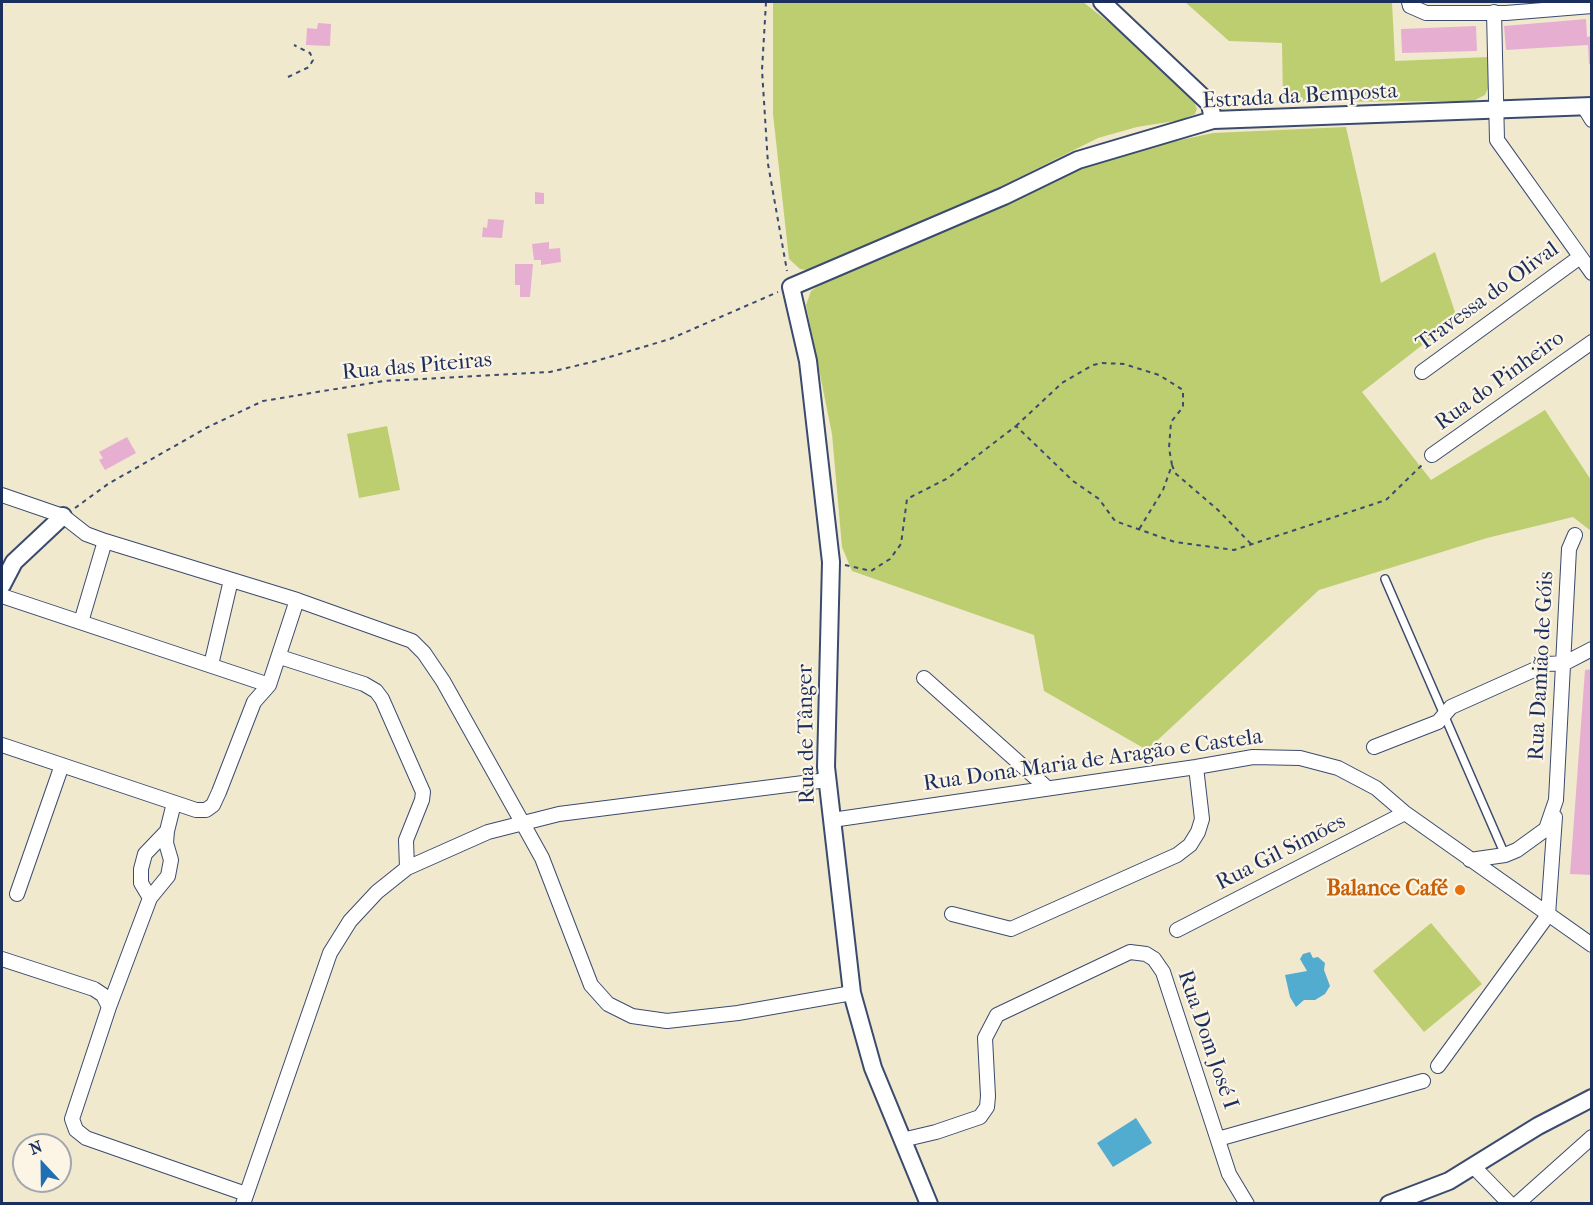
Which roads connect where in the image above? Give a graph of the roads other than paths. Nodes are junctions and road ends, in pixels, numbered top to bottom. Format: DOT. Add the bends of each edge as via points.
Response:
graph roads {
  1 [pos="1102,2"];
  2 [pos="1409,2"];
  3 [pos="1572,5"];
  4 [pos="1592,6"];
  5 [pos="1494,12"];
  6 [pos="1498,109"];
  7 [pos="1589,111"];
  8 [pos="1213,120"];
  9 [pos="1580,257"];
  10 [pos="1592,273"];
  11 [pos="790,287"];
  12 [pos="1592,342"];
  13 [pos="1422,372"];
  14 [pos="1432,455"];
  15 [pos="2,495"];
  16 [pos="63,516"];
  17 [pos="1575,535"];
  18 [pos="105,541"];
  19 [pos="1385,579"];
  20 [pos="231,580"];
  21 [pos="2,585"];
  22 [pos="2,596"];
  23 [pos="297,600"];
  24 [pos="81,622"];
  25 [pos="1592,649"];
  26 [pos="280,657"];
  27 [pos="1565,663"];
  28 [pos="211,665"];
  29 [pos="924,678"];
  30 [pos="269,685"];
  31 [pos="1445,716"];
  32 [pos="2,745"];
  33 [pos="1374,747"];
  34 [pos="62,765"];
  35 [pos="1196,767"];
  36 [pos="827,780"];
  37 [pos="1046,787"];
  38 [pos="1556,800"];
  39 [pos="174,803"];
  40 [pos="1405,813"];
  41 [pos="832,820"];
  42 [pos="522,822"];
  43 [pos="166,831"];
  44 [pos="1505,855"];
  45 [pos="1470,860"];
  46 [pos="407,868"];
  47 [pos="17,894"];
  48 [pos="150,898"];
  49 [pos="952,914"];
  50 [pos="1548,915"];
  51 [pos="1177,930"];
  52 [pos="1592,945"];
  53 [pos="2,959"];
  54 [pos="852,993"];
  55 [pos="109,1006"];
  56 [pos="1438,1066"];
  57 [pos="1423,1081"];
  58 [pos="1592,1098"];
  59 [pos="1592,1137"];
  60 [pos="1218,1139"];
  61 [pos="902,1140"];
  62 [pos="1473,1166"];
  63 [pos="244,1199"];
  64 [pos="929,1203"];
  65 [pos="1247,1203"];
  66 [pos="1389,1203"];
  67 [pos="1510,1203"];
  68 [pos="1516,1203"];
  1 -- 8 [label="street" via="1210,104"];
  2 -- 5 [label="street" via="1426,13"];
  3 -- 4 [label="street"];
  3 -- 5 [label="street"];
  5 -- 6 [label="street"];
  6 -- 7 [label="street, Estrada da Bemposta"];
  6 -- 8 [label="street, Estrada da Bemposta"];
  6 -- 9 [label="street" via="1497,140"];
  8 -- 11 [label="street, Estrada da Bemposta" via="1078,160 1004,196"];
  9 -- 10 [label="street"];
  9 -- 13 [label="street, Travessa do Olival"];
  11 -- 36 [label="street, Rua de Tânger" via="808,361 831,562"];
  12 -- 14 [label="street, Rua do Pinheiro"];
  15 -- 16 [label="street"];
  16 -- 18 [label="street" via="86,534"];
  16 -- 21 [label="street" via="15,562"];
  17 -- 27 [label="street, Rua Damião de Góis" via="1569,549"];
  18 -- 20 [label="street"];
  18 -- 24 [label="street"];
  19 -- 31 [label="lane"];
  20 -- 23 [label="street"];
  20 -- 28 [label="street"];
  22 -- 24 [label="street"];
  23 -- 26 [label="street"];
  23 -- 42 [label="street" via="393,633 418,647 443,681"];
  24 -- 28 [label="street"];
  25 -- 27 [label="street"];
  26 -- 30 [label="street"];
  26 -- 46 [label="street" via="364,684 382,699 423,792 406,840"];
  27 -- 31 [label="street" via="1547,664 1451,707"];
  27 -- 38 [label="street, Rua Damião de Góis"];
  28 -- 30 [label="street"];
  29 -- 37 [label="street"];
  30 -- 39 [label="street" via="244,722 213,805 196,810"];
  31 -- 33 [label="street"];
  31 -- 44 [label="lane"];
  32 -- 34 [label="street"];
  34 -- 39 [label="street"];
  34 -- 47 [label="street"];
  35 -- 37 [label="street, Rua Dona Maria de Aragão e Castela"];
  35 -- 40 [label="street, Rua Dona Maria de Aragão e Castela" via="1253,757 1300,758 1338,768 1376,788"];
  35 -- 49 [label="street" via="1202,819 1190,845 1177,855 1011,929"];
  36 -- 41 [label="street, Rua de Tânger"];
  36 -- 42 [label="street"];
  37 -- 41 [label="street, Rua Dona Maria de Aragão e Castela"];
  38 -- 44 [label="street, Rua Damião de Góis" via="1546,829"];
  38 -- 50 [label="street, Rua Damião de Góis"];
  39 -- 43 [label="street"];
  40 -- 45 [label="street, Rua Dona Maria de Aragão e Castela"];
  40 -- 51 [label="street, Rua Gil Simões"];
  41 -- 54 [label="street, Rua de Tânger"];
  42 -- 46 [label="street" via="488,832"];
  42 -- 54 [label="street" via="542,858 591,985 608,1004 632,1016 667,1021"];
  43 -- 48 [label="street" via="171,860 168,876"];
  43 -- 48 [label="street" via="145,855 141,869 141,884"];
  44 -- 45 [label="street, Rua Damião de Góis"];
  45 -- 50 [label="street, Rua Dona Maria de Aragão e Castela"];
  46 -- 63 [label="street" via="350,921 330,953"];
  48 -- 55 [label="street"];
  50 -- 52 [label="street, Rua Dona Maria de Aragão e Castela"];
  50 -- 56 [label="street"];
  53 -- 55 [label="street" via="94,989"];
  54 -- 61 [label="street, Rua de Tânger" via="873,1068"];
  55 -- 63 [label="street" via="75,1105 72,1119 76,1130 86,1138"];
  57 -- 60 [label="street"];
  58 -- 62 [label="street"];
  59 -- 68 [label="street"];
  60 -- 61 [label="street, Rua Dom José I" via="1163,972 1154,959 1130,952 997,1015 985,1038 988,1096 980,1117"];
  60 -- 65 [label="street, Rua Dom José I" via="1229,1174"];
  61 -- 64 [label="street, Rua de Tânger"];
  62 -- 66 [label="street" via="1449,1181"];
  62 -- 67 [label="street"];
}
